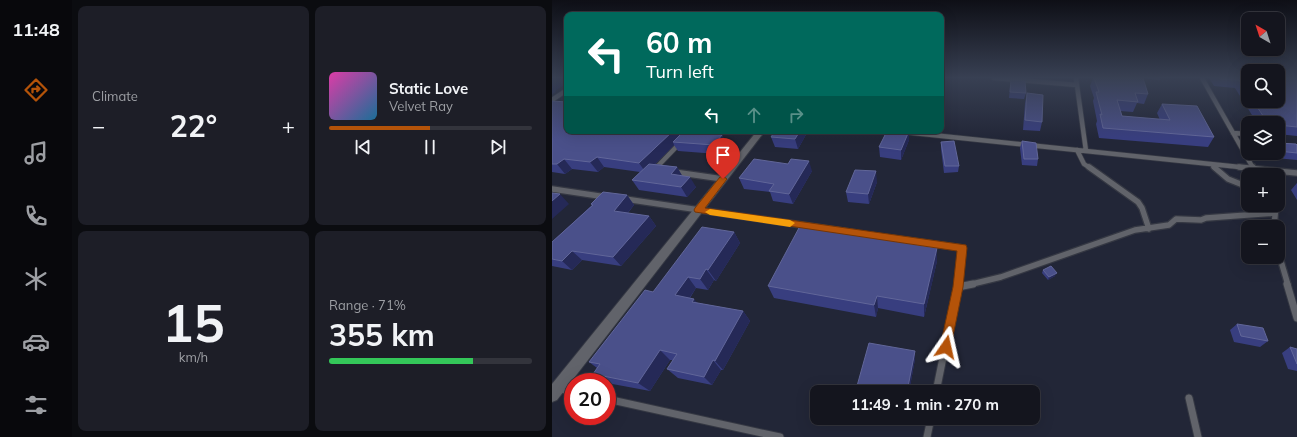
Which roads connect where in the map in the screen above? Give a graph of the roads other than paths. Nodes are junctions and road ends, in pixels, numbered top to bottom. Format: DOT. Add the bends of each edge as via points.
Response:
graph roads {
  1 [pos="1079,98"];
  2 [pos="1214,98"];
  3 [pos="552,101"];
  4 [pos="560,103"];
  5 [pos="1234,133"];
  6 [pos="759,134"];
  7 [pos="923,134"];
  8 [pos="1241,134"];
  9 [pos="687,136"];
  10 [pos="1240,144"];
  11 [pos="1077,150"];
  12 [pos="1086,151"];
  13 [pos="1213,164"];
  14 [pos="1246,168"];
  15 [pos="1253,168"];
  16 [pos="662,170"];
  17 [pos="670,171"];
  18 [pos="1285,173"];
  19 [pos="1297,174"];
  20 [pos="723,179"];
  21 [pos="1241,184"];
  22 [pos="552,189"];
  23 [pos="614,198"];
  24 [pos="621,199"];
  25 [pos="698,210"];
  26 [pos="1275,213"];
  27 [pos="1274,220"];
  28 [pos="1149,229"];
  29 [pos="862,234"];
  30 [pos="885,237"];
  31 [pos="1280,264"];
  32 [pos="958,287"];
  33 [pos="1297,318"];
  34 [pos="937,385"];
  35 [pos="554,391"];
  36 [pos="564,392"];
  37 [pos="1190,398"];
  38 [pos="616,401"];
  39 [pos="930,425"];
  40 [pos="780,437"];
  41 [pos="927,437"];
  42 [pos="1198,437"];
  1 -- 12 [label="lane"];
  2 -- 5 [label="lane"];
  3 -- 4 [label="lane"];
  5 -- 8 [label="lane"];
  5 -- 10 [label="lane"];
  6 -- 20 [label="street"];
  7 -- 11 [label="lane"];
  9 -- 16 [label="lane" via="655,169"];
  10 -- 15 [label="lane"];
  11 -- 12 [label="lane"];
  11 -- 28 [label="lane" via="1084,164 1138,202"];
  12 -- 13 [label="lane"];
  13 -- 14 [label="lane"];
  13 -- 21 [label="lane" via="1220,174"];
  17 -- 20 [label="lane"];
  18 -- 19 [label="lane"];
  20 -- 25 [label="street"];
  22 -- 23 [label="lane"];
  24 -- 25 [label="lane"];
  25 -- 29 [label="lane"];
  25 -- 35 [label="street"];
  26 -- 27 [label="lane"];
  26 -- 28 [label="lane" via="1201,220 1180,218 1169,225"];
  28 -- 32 [label="lane" via="1135,230 983,282"];
  30 -- 32 [label="lane" via="962,248"];
  31 -- 33 [label="lane"];
  32 -- 34 [label="lane"];
  35 -- 36 [label="lane"];
  37 -- 42 [label="lane"];
  38 -- 40 [label="lane"];
  39 -- 41 [label="lane"];
}
